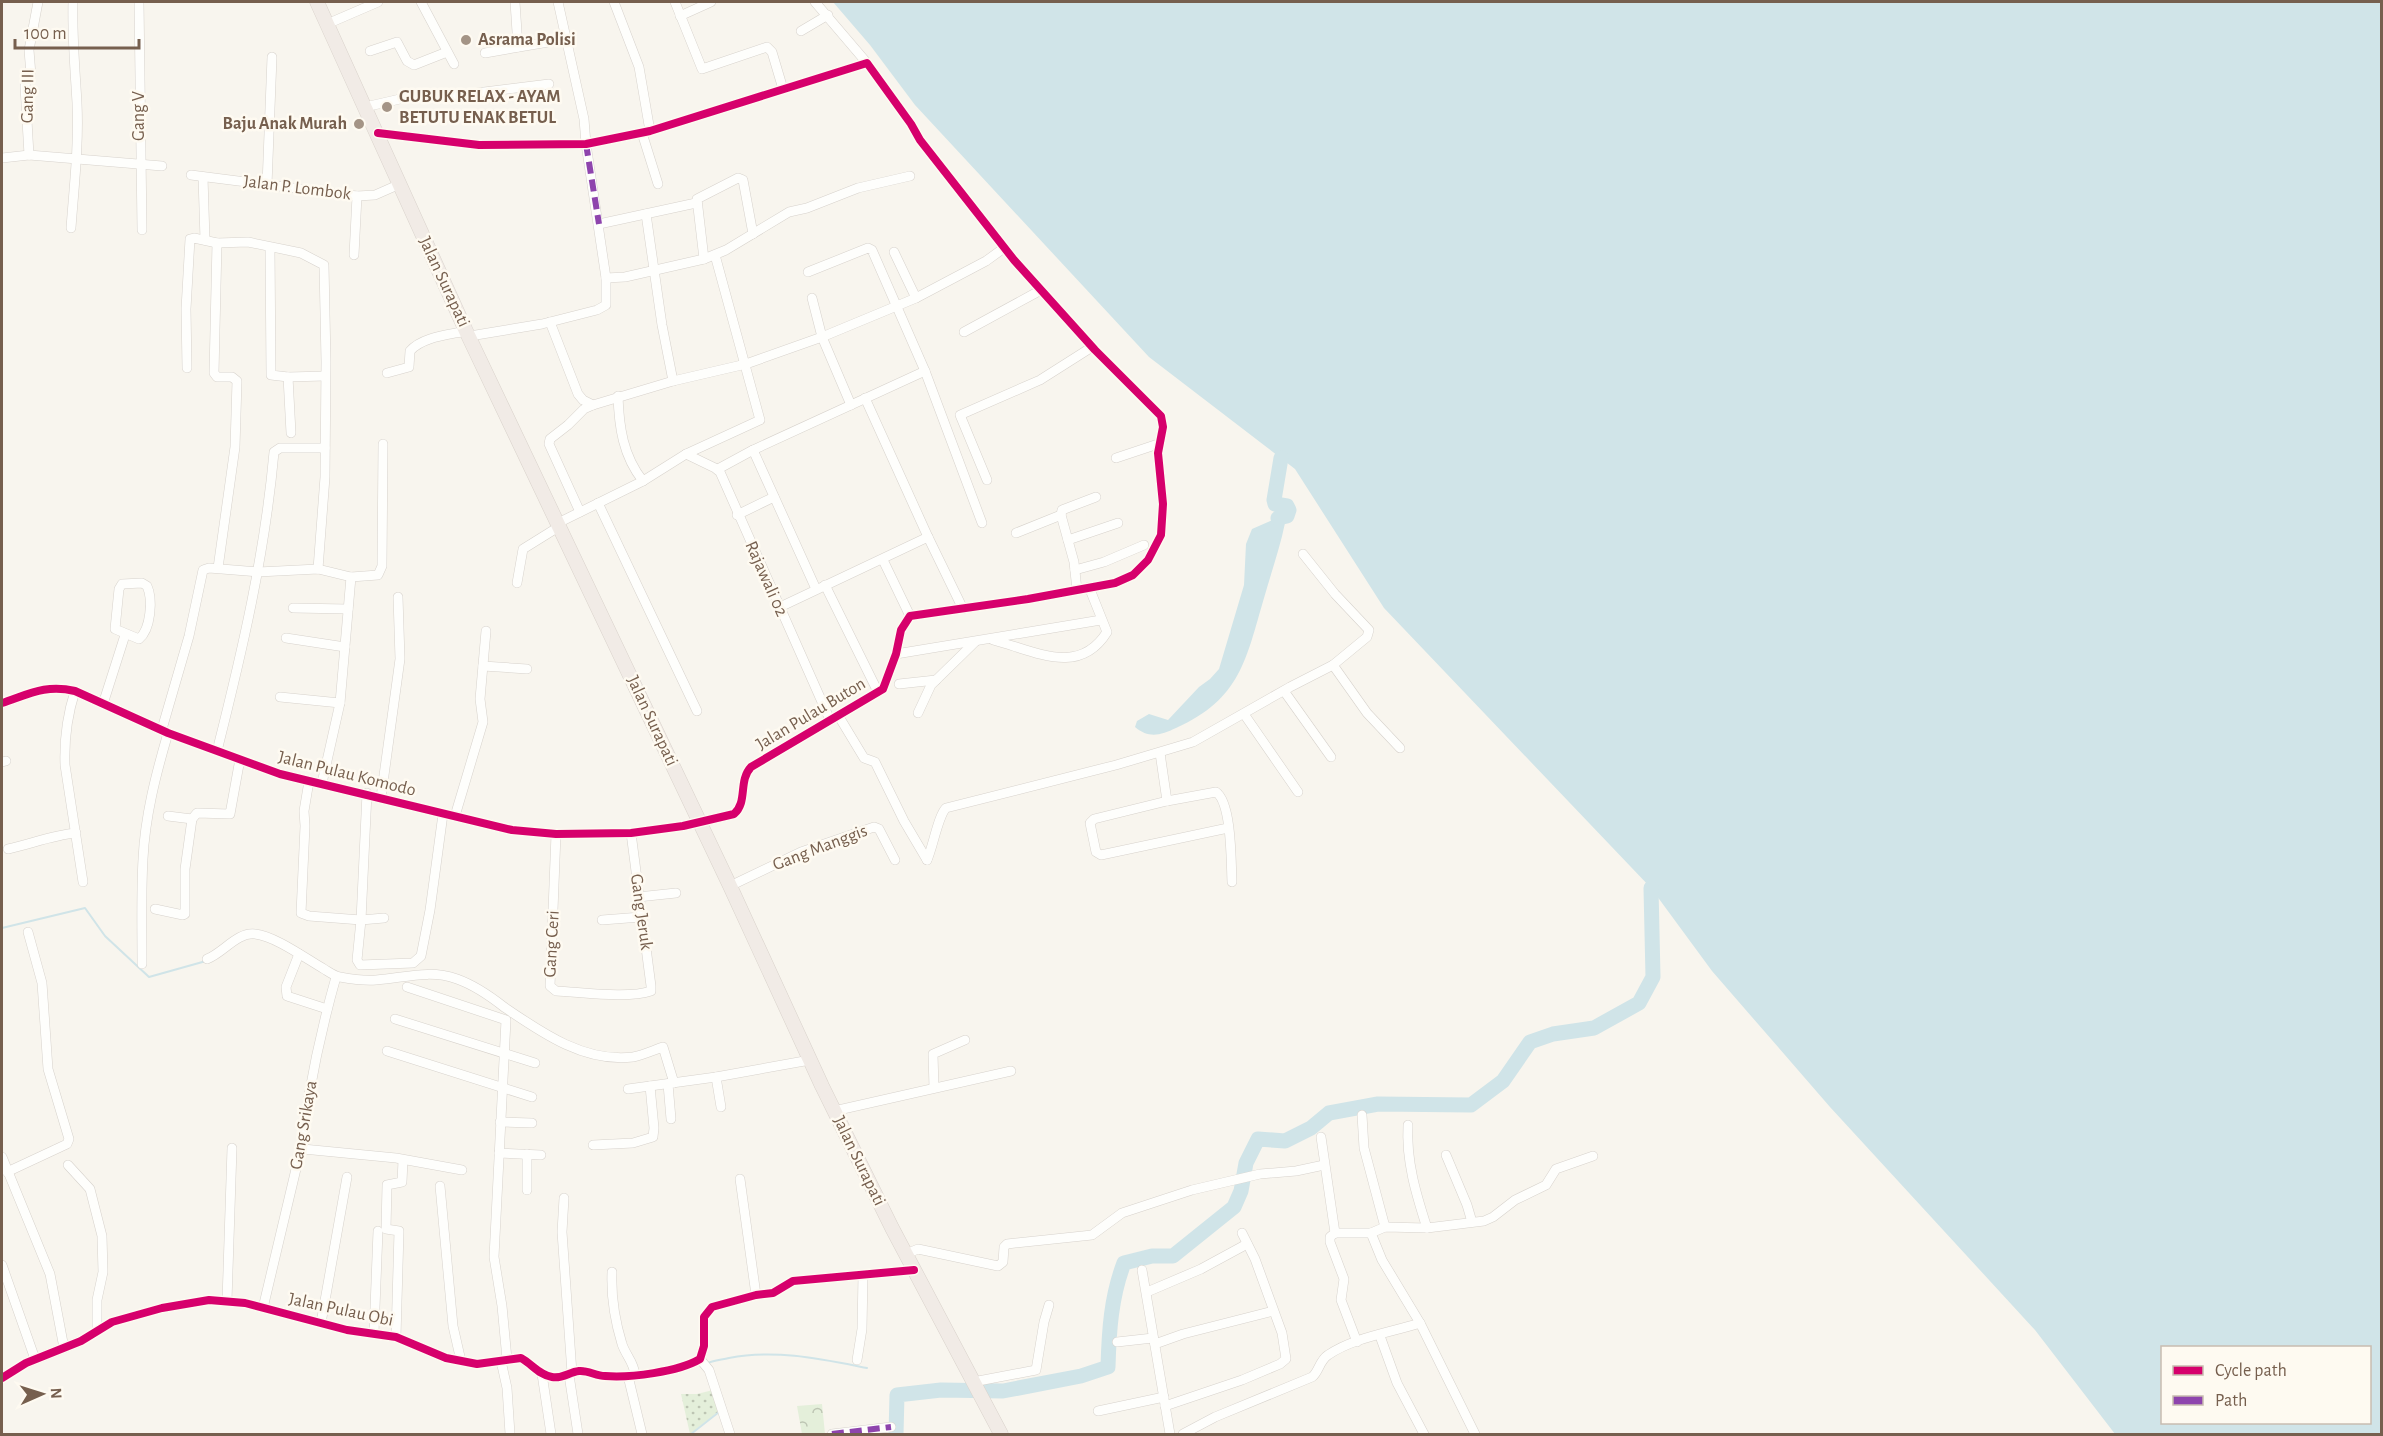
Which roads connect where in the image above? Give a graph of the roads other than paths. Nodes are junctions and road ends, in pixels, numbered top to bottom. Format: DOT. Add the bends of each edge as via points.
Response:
graph roads {
  1 [pos="38,2"];
  2 [pos="73,2"];
  3 [pos="139,2"];
  4 [pos="316,2"];
  5 [pos="378,2"];
  6 [pos="421,2"];
  7 [pos="515,2"];
  8 [pos="558,2"];
  9 [pos="614,2"];
  10 [pos="678,2"];
  11 [pos="711,2"];
  12 [pos="815,2"];
  13 [pos="828,15"];
  14 [pos="680,16"];
  15 [pos="327,24"];
  16 [pos="801,31"];
  17 [pos="566,39"];
  18 [pos="518,47"];
  19 [pos="370,51"];
  20 [pos="447,52"];
  21 [pos="485,53"];
  22 [pos="272,57"];
  23 [pos="867,63"];
  24 [pos="454,64"];
  25 [pos="549,84"];
  26 [pos="783,89"];
  27 [pos="366,107"];
  28 [pos="646,132"];
  29 [pos="378,133"];
  30 [pos="586,144"];
  31 [pos="29,154"];
  32 [pos="2,158"];
  33 [pos="76,158"];
  34 [pos="139,164"];
  35 [pos="162,166"];
  36 [pos="192,175"];
  37 [pos="203,177"];
  38 [pos="910,177"];
  39 [pos="400,184"];
  40 [pos="658,184"];
  41 [pos="267,185"];
  42 [pos="357,196"];
  43 [pos="696,203"];
  44 [pos="646,214"];
  45 [pos="599,224"];
  46 [pos="71,228"];
  47 [pos="142,230"];
  48 [pos="753,234"];
  49 [pos="205,240"];
  50 [pos="217,243"];
  51 [pos="270,248"];
  52 [pos="1004,248"];
  53 [pos="894,252"];
  54 [pos="354,255"];
  55 [pos="715,255"];
  56 [pos="704,259"];
  57 [pos="653,271"];
  58 [pos="808,272"];
  59 [pos="606,278"];
  60 [pos="1041,290"];
  61 [pos="812,298"];
  62 [pos="916,298"];
  63 [pos="897,306"];
  64 [pos="550,322"];
  65 [pos="964,332"];
  66 [pos="468,333"];
  67 [pos="822,337"];
  68 [pos="1092,346"];
  69 [pos="746,364"];
  70 [pos="187,368"];
  71 [pos="925,371"];
  72 [pos="387,373"];
  73 [pos="325,376"];
  74 [pos="288,377"];
  75 [pos="673,381"];
  76 [pos="618,396"];
  77 [pos="865,398"];
  78 [pos="593,405"];
  79 [pos="851,405"];
  80 [pos="291,433"];
  81 [pos="383,444"];
  82 [pos="1158,444"];
  83 [pos="325,448"];
  84 [pos="753,450"];
  85 [pos="686,454"];
  86 [pos="1116,458"];
  87 [pos="718,469"];
  88 [pos="987,480"];
  89 [pos="643,481"];
  90 [pos="1096,496"];
  91 [pos="774,497"];
  92 [pos="598,503"];
  93 [pos="580,512"];
  94 [pos="737,514"];
  95 [pos="1061,515"];
  96 [pos="982,523"];
  97 [pos="1118,523"];
  98 [pos="559,524"];
  99 [pos="1016,533"];
  100 [pos="928,537"];
  101 [pos="1068,540"];
  102 [pos="1144,544"];
  103 [pos="1303,554"];
  104 [pos="883,560"];
  105 [pos="218,568"];
  106 [pos="318,569"];
  107 [pos="1075,570"];
  108 [pos="258,572"];
  109 [pos="351,577"];
  110 [pos="518,583"];
  111 [pos="820,587"];
  112 [pos="1089,587"];
  113 [pos="1077,590"];
  114 [pos="398,597"];
  115 [pos="780,607"];
  116 [pos="293,608"];
  117 [pos="348,609"];
  118 [pos="963,609"];
  119 [pos="910,616"];
  120 [pos="1101,620"];
  121 [pos="486,631"];
  122 [pos="126,635"];
  123 [pos="286,638"];
  124 [pos="991,639"];
  125 [pos="975,642"];
  126 [pos="345,647"];
  127 [pos="896,654"];
  128 [pos="1334,665"];
  129 [pos="483,666"];
  130 [pos="527,669"];
  131 [pos="936,680"];
  132 [pos="899,684"];
  133 [pos="75,691"];
  134 [pos="1284,691"];
  135 [pos="878,692"];
  136 [pos="280,697"];
  137 [pos="2,703"];
  138 [pos="340,703"];
  139 [pos="103,704"];
  140 [pos="697,711"];
  141 [pos="918,713"];
  142 [pos="1244,714"];
  143 [pos="834,718"];
  144 [pos="165,731"];
  145 [pos="1400,748"];
  146 [pos="217,751"];
  147 [pos="1160,753"];
  148 [pos="1331,757"];
  149 [pos="240,759"];
  150 [pos="309,781"];
  151 [pos="322,783"];
  152 [pos="1298,792"];
  153 [pos="367,793"];
  154 [pos="381,797"];
  155 [pos="1167,801"];
  156 [pos="443,814"];
  157 [pos="168,816"];
  158 [pos="455,816"];
  159 [pos="192,819"];
  160 [pos="699,822"];
  161 [pos="1228,828"];
  162 [pos="76,833"];
  163 [pos="556,834"];
  164 [pos="631,834"];
  165 [pos="8,849"];
  166 [pos="895,860"];
  167 [pos="83,882"];
  168 [pos="1232,882"];
  169 [pos="730,886"];
  170 [pos="676,893"];
  171 [pos="638,897"];
  172 [pos="155,909"];
  173 [pos="641,917"];
  174 [pos="384,918"];
  175 [pos="361,920"];
  176 [pos="602,920"];
  177 [pos="28,932"];
  178 [pos="299,954"];
  179 [pos="207,959"];
  180 [pos="142,964"];
  181 [pos="336,977"];
  182 [pos="407,987"];
  183 [pos="651,991"];
  184 [pos="327,1009"];
  185 [pos="395,1019"];
  186 [pos="965,1040"];
  187 [pos="387,1051"];
  188 [pos="504,1053"];
  189 [pos="810,1060"];
  190 [pos="535,1063"];
  191 [pos="1011,1071"];
  192 [pos="716,1077"];
  193 [pos="671,1083"];
  194 [pos="650,1086"];
  195 [pos="502,1088"];
  196 [pos="934,1088"];
  197 [pos="628,1089"];
  198 [pos="532,1097"];
  199 [pos="721,1107"];
  200 [pos="834,1111"];
  201 [pos="1362,1115"];
  202 [pos="671,1119"];
  203 [pos="500,1122"];
  204 [pos="532,1123"];
  205 [pos="1408,1125"];
  206 [pos="1320,1137"];
  207 [pos="594,1145"];
  208 [pos="232,1148"];
  209 [pos="303,1149"];
  210 [pos="499,1153"];
  211 [pos="527,1154"];
  212 [pos="541,1155"];
  213 [pos="1446,1155"];
  214 [pos="1593,1156"];
  215 [pos="2,1157"];
  216 [pos="403,1160"];
  217 [pos="68,1165"];
  218 [pos="1324,1165"];
  219 [pos="462,1170"];
  220 [pos="7,1172"];
  221 [pos="347,1177"];
  222 [pos="740,1179"];
  223 [pos="11,1183"];
  224 [pos="440,1186"];
  225 [pos="2,1189"];
  226 [pos="527,1190"];
  227 [pos="564,1198"];
  228 [pos="1472,1222"];
  229 [pos="1384,1227"];
  230 [pos="1427,1228"];
  231 [pos="378,1230"];
  232 [pos="1242,1233"];
  233 [pos="1335,1233"];
  234 [pos="1371,1233"];
  235 [pos="1246,1244"];
  236 [pos="906,1254"];
  237 [pos="2,1265"];
  238 [pos="914,1270"];
  239 [pos="1142,1270"];
  240 [pos="612,1272"];
  241 [pos="862,1275"];
  242 [pos="1147,1292"];
  243 [pos="756,1295"];
  244 [pos="226,1301"];
  245 [pos="1050,1305"];
  246 [pos="263,1308"];
  247 [pos="1274,1311"];
  248 [pos="321,1323"];
  249 [pos="1420,1323"];
  250 [pos="97,1331"];
  251 [pos="374,1333"];
  252 [pos="1380,1335"];
  253 [pos="396,1337"];
  254 [pos="1154,1341"];
  255 [pos="1118,1342"];
  256 [pos="1357,1342"];
  257 [pos="64,1348"];
  258 [pos="35,1359"];
  259 [pos="504,1360"];
  260 [pos="857,1360"];
  261 [pos="461,1361"];
  262 [pos="704,1362"];
  263 [pos="2,1374"];
  264 [pos="542,1374"];
  265 [pos="570,1374"];
  266 [pos="631,1375"];
  267 [pos="974,1384"];
  268 [pos="1164,1402"];
  269 [pos="1098,1411"];
  270 [pos="891,1428"];
  271 [pos="510,1434"];
  272 [pos="550,1434"];
  273 [pos="578,1434"];
  274 [pos="642,1434"];
  275 [pos="730,1434"];
  276 [pos="832,1434"];
  277 [pos="845,1434"];
  278 [pos="1001,1434"];
  279 [pos="1170,1434"];
  280 [pos="1184,1434"];
  281 [pos="1424,1434"];
  282 [pos="1475,1434"];
  1 -- 31 [label="street, Gang III" via="29,50 31,75 25,86"];
  2 -- 33 [label="street"];
  3 -- 34 [label="street, Gang V"];
  4 -- 15 [label="highway, Jalan Surapati"];
  5 -- 15 [label="street"];
  6 -- 20 [label="street"];
  7 -- 18 [label="street"];
  8 -- 17 [label="street"];
  9 -- 28 [label="street" via="639,67"];
  10 -- 14 [label="street"];
  11 -- 14 [label="street"];
  12 -- 13 [label="street"];
  13 -- 16 [label="street"];
  13 -- 23 [label="street"];
  14 -- 26 [label="street" via="702,69 768,47"];
  15 -- 27 [label="highway, Jalan Surapati"];
  17 -- 18 [label="street"];
  17 -- 30 [label="street"];
  18 -- 21 [label="street"];
  19 -- 20 [label="street" via="397,42 412,65"];
  20 -- 24 [label="street"];
  22 -- 41 [label="street"];
  23 -- 26 [label="street"];
  23 -- 52 [label="street" via="920,140"];
  25 -- 27 [label="street" via="460,95 413,96"];
  26 -- 28 [label="street"];
  27 -- 29 [label="highway, Jalan Surapati"];
  28 -- 30 [label="street"];
  28 -- 40 [label="street"];
  29 -- 30 [label="street" via="479,145"];
  29 -- 39 [label="highway, Jalan Surapati"];
  30 -- 45 [label="street"];
  31 -- 32 [label="street"];
  31 -- 33 [label="street"];
  33 -- 34 [label="street"];
  33 -- 46 [label="street"];
  34 -- 35 [label="street"];
  34 -- 47 [label="street, Gang V"];
  36 -- 37 [label="street, Jalan P. Lombok"];
  37 -- 41 [label="street, Jalan P. Lombok"];
  37 -- 49 [label="street"];
  38 -- 48 [label="street" via="858,188 789,212"];
  39 -- 42 [label="street, Jalan P. Lombok" via="375,195"];
  39 -- 66 [label="highway, Jalan Surapati"];
  41 -- 42 [label="street, Jalan P. Lombok"];
  42 -- 54 [label="street"];
  43 -- 44 [label="street"];
  43 -- 48 [label="street" via="698,198 742,178"];
  43 -- 56 [label="street"];
  44 -- 45 [label="street"];
  44 -- 57 [label="street"];
  45 -- 59 [label="street"];
  48 -- 55 [label="street"];
  49 -- 50 [label="street"];
  49 -- 70 [label="street" via="194,238 189,242"];
  50 -- 51 [label="street" via="248,242"];
  50 -- 105 [label="street" via="214,373 237,381 235,447"];
  51 -- 73 [label="street" via="301,253 324,265"];
  51 -- 74 [label="street" via="270,372 273,376"];
  52 -- 60 [label="street"];
  52 -- 62 [label="street"];
  53 -- 62 [label="street"];
  55 -- 56 [label="street"];
  55 -- 69 [label="street"];
  56 -- 57 [label="street"];
  57 -- 59 [label="street"];
  57 -- 75 [label="street"];
  58 -- 63 [label="street" via="871,248"];
  59 -- 64 [label="street" via="605,307"];
  60 -- 65 [label="street"];
  60 -- 68 [label="street"];
  61 -- 67 [label="street"];
  62 -- 63 [label="street"];
  63 -- 67 [label="street"];
  63 -- 71 [label="street"];
  64 -- 66 [label="street"];
  64 -- 78 [label="street" via="578,394"];
  66 -- 72 [label="street" via="414,346 409,367"];
  66 -- 98 [label="highway, Jalan Surapati"];
  67 -- 69 [label="street"];
  67 -- 79 [label="street"];
  68 -- 82 [label="street" via="1161,416 1163,427"];
  68 -- 88 [label="street" via="1040,380 959,416"];
  69 -- 75 [label="street"];
  69 -- 85 [label="street" via="760,420"];
  71 -- 77 [label="street"];
  71 -- 96 [label="street"];
  73 -- 74 [label="street"];
  73 -- 83 [label="street"];
  74 -- 80 [label="street"];
  75 -- 76 [label="street"];
  76 -- 78 [label="street"];
  76 -- 89 [label="street" via="622,439"];
  77 -- 79 [label="street"];
  77 -- 100 [label="street"];
  78 -- 93 [label="street" via="550,439 549,444"];
  79 -- 84 [label="street"];
  81 -- 109 [label="street" via="380,572 376,576"];
  82 -- 86 [label="street"];
  82 -- 112 [label="street" via="1163,523 1154,552 1133,575"];
  83 -- 106 [label="street"];
  83 -- 108 [label="street" via="275,450"];
  84 -- 87 [label="street"];
  84 -- 91 [label="street"];
  85 -- 87 [label="street"];
  85 -- 89 [label="street"];
  87 -- 94 [label="street, Rajawali 02"];
  89 -- 92 [label="street"];
  90 -- 95 [label="street" via="1062,510"];
  91 -- 94 [label="street"];
  91 -- 111 [label="street"];
  92 -- 93 [label="street"];
  92 -- 140 [label="street"];
  93 -- 98 [label="street"];
  94 -- 115 [label="street, Rajawali 02"];
  95 -- 99 [label="street"];
  95 -- 101 [label="street"];
  97 -- 101 [label="street"];
  98 -- 110 [label="street" via="524,549"];
  98 -- 160 [label="highway, Jalan Surapati"];
  100 -- 104 [label="street"];
  100 -- 118 [label="street"];
  101 -- 107 [label="street"];
  102 -- 107 [label="street"];
  103 -- 128 [label="street" via="1369,630 1367,637"];
  104 -- 111 [label="street"];
  104 -- 119 [label="street"];
  105 -- 108 [label="street"];
  105 -- 144 [label="street" via="201,572"];
  106 -- 108 [label="street"];
  106 -- 109 [label="street"];
  107 -- 113 [label="street"];
  108 -- 146 [label="street"];
  109 -- 117 [label="street"];
  111 -- 115 [label="street"];
  111 -- 135 [label="street"];
  112 -- 113 [label="street"];
  112 -- 120 [label="street"];
  113 -- 118 [label="street"];
  114 -- 154 [label="street" via="400,658"];
  115 -- 143 [label="street, Rajawali 02"];
  116 -- 117 [label="street"];
  117 -- 126 [label="street"];
  118 -- 119 [label="street"];
  119 -- 127 [label="street, Jalan Pulau Buton" via="901,630"];
  120 -- 124 [label="street"];
  120 -- 124 [label="street" via="1107,632 1098,646 1073,658"];
  121 -- 129 [label="street"];
  122 -- 122 [label="street" via="114,626 120,586 145,584 149,590 146,626 141,638"];
  122 -- 139 [label="street"];
  123 -- 126 [label="street"];
  124 -- 125 [label="street"];
  125 -- 127 [label="street"];
  125 -- 131 [label="street"];
  126 -- 138 [label="street"];
  127 -- 135 [label="street, Jalan Pulau Buton" via="887,683"];
  128 -- 134 [label="street"];
  128 -- 145 [label="street" via="1367,713"];
  129 -- 130 [label="street"];
  129 -- 158 [label="street" via="483,722"];
  131 -- 132 [label="street"];
  131 -- 141 [label="street"];
  133 -- 137 [label="street, Jalan Pulau Komodo" via="45,688"];
  133 -- 139 [label="street, Jalan Pulau Komodo"];
  133 -- 162 [label="street" via="64,746"];
  134 -- 142 [label="street"];
  134 -- 148 [label="street"];
  135 -- 143 [label="street, Jalan Pulau Buton"];
  136 -- 138 [label="street"];
  138 -- 151 [label="street"];
  139 -- 144 [label="street, Jalan Pulau Komodo"];
  142 -- 147 [label="street" via="1193,742"];
  142 -- 152 [label="street"];
  143 -- 147 [label="street, Rajawali 02" via="864,758 874,762 927,860 946,808"];
  143 -- 160 [label="street, Jalan Pulau Buton" via="748,770 741,803 734,814"];
  144 -- 146 [label="street, Jalan Pulau Komodo"];
  144 -- 180 [label="street" via="143,858"];
  146 -- 149 [label="street, Jalan Pulau Komodo"];
  147 -- 155 [label="street"];
  149 -- 150 [label="street, Jalan Pulau Komodo"];
  149 -- 159 [label="street" via="230,814 197,813"];
  150 -- 151 [label="street, Jalan Pulau Komodo"];
  150 -- 175 [label="street" via="304,811 301,913"];
  151 -- 153 [label="street, Jalan Pulau Komodo"];
  153 -- 154 [label="street, Jalan Pulau Komodo"];
  153 -- 175 [label="street"];
  154 -- 156 [label="street, Jalan Pulau Komodo"];
  155 -- 161 [label="street" via="1216,792 1222,799"];
  155 -- 161 [label="street" via="1093,820 1089,829 1097,853 1113,854"];
  156 -- 158 [label="street, Jalan Pulau Komodo"];
  156 -- 175 [label="street" via="420,959 394,965 360,965 357,960"];
  157 -- 159 [label="street"];
  158 -- 163 [label="street, Jalan Pulau Komodo" via="512,830"];
  159 -- 172 [label="street" via="185,869 185,914"];
  160 -- 164 [label="street, Jalan Pulau Komodo"];
  160 -- 169 [label="highway, Jalan Surapati"];
  161 -- 168 [label="street"];
  162 -- 165 [label="street"];
  162 -- 167 [label="street"];
  163 -- 164 [label="street, Jalan Pulau Komodo"];
  163 -- 183 [label="street, Gang Ceri" via="550,986 556,990 603,994"];
  164 -- 171 [label="street, Gang Jeruk"];
  166 -- 169 [label="street, Gang Manggis" via="879,829 874,827 801,852"];
  169 -- 189 [label="highway, Jalan Surapati"];
  170 -- 171 [label="street"];
  171 -- 173 [label="street, Gang Jeruk"];
  173 -- 176 [label="street"];
  173 -- 183 [label="street, Gang Jeruk"];
  174 -- 175 [label="street"];
  177 -- 220 [label="street" via="42,983 48,1069 69,1139 67,1144"];
  178 -- 179 [label="street" via="254,934 236,940"];
  178 -- 181 [label="street"];
  178 -- 184 [label="street" via="286,987 287,996"];
  181 -- 184 [label="street, Gang Srikaya"];
  181 -- 193 [label="street" via="373,980 421,973 459,980 580,1051 620,1058 663,1047"];
  182 -- 188 [label="street" via="506,1020"];
  184 -- 209 [label="street, Gang Srikaya" via="308,1098"];
  185 -- 188 [label="street"];
  186 -- 196 [label="street" via="933,1054"];
  187 -- 195 [label="street"];
  188 -- 190 [label="street"];
  188 -- 195 [label="street"];
  189 -- 192 [label="street"];
  189 -- 200 [label="highway, Jalan Surapati"];
  191 -- 196 [label="street"];
  192 -- 193 [label="street"];
  192 -- 199 [label="street"];
  193 -- 194 [label="street"];
  193 -- 202 [label="street"];
  194 -- 197 [label="street"];
  194 -- 207 [label="street" via="652,1137 633,1143"];
  195 -- 198 [label="street"];
  195 -- 203 [label="street"];
  196 -- 200 [label="street"];
  200 -- 236 [label="highway, Jalan Surapati"];
  201 -- 229 [label="street" via="1364,1148"];
  203 -- 204 [label="street"];
  203 -- 210 [label="street"];
  205 -- 230 [label="street" via="1411,1174"];
  206 -- 218 [label="street"];
  208 -- 244 [label="street"];
  209 -- 216 [label="street"];
  209 -- 246 [label="street, Gang Srikaya"];
  210 -- 211 [label="street"];
  210 -- 259 [label="street" via="494,1257"];
  211 -- 212 [label="street"];
  211 -- 226 [label="street"];
  213 -- 228 [label="street"];
  214 -- 228 [label="street" via="1559,1167 1546,1185 1515,1200 1493,1217"];
  215 -- 220 [label="street"];
  216 -- 219 [label="street"];
  216 -- 253 [label="street" via="402,1182 387,1185 387,1229 399,1231"];
  217 -- 250 [label="street" via="90,1189 102,1236"];
  218 -- 233 [label="street"];
  218 -- 236 [label="street" via="1229,1180 1122,1213 1092,1235 1007,1244 1003,1262 998,1266 918,1248"];
  220 -- 223 [label="street"];
  221 -- 248 [label="street"];
  222 -- 243 [label="street"];
  223 -- 225 [label="street"];
  223 -- 257 [label="street" via="50,1274"];
  224 -- 261 [label="street" via="453,1326"];
  227 -- 265 [label="street" via="562,1232"];
  228 -- 230 [label="street"];
  229 -- 230 [label="street"];
  229 -- 234 [label="street"];
  231 -- 251 [label="street"];
  232 -- 235 [label="street"];
  233 -- 234 [label="street"];
  233 -- 256 [label="street" via="1329,1237 1344,1279 1341,1300"];
  234 -- 249 [label="street" via="1382,1260"];
  235 -- 242 [label="street" via="1202,1269"];
  235 -- 247 [label="street"];
  236 -- 238 [label="highway, Jalan Surapati"];
  237 -- 258 [label="street"];
  238 -- 241 [label="street"];
  238 -- 267 [label="highway, Jalan Surapati"];
  239 -- 242 [label="street"];
  240 -- 266 [label="street" via="615,1316 622,1345 633,1363"];
  241 -- 243 [label="street" via="793,1281 773,1293"];
  241 -- 260 [label="street"];
  242 -- 254 [label="street"];
  243 -- 262 [label="street" via="707,1311"];
  244 -- 246 [label="street, Jalan Pulau Obi"];
  244 -- 250 [label="street, Jalan Pulau Obi" via="196,1301 162,1308 112,1322"];
  245 -- 267 [label="street" via="1036,1370"];
  246 -- 248 [label="street, Jalan Pulau Obi"];
  247 -- 254 [label="street"];
  247 -- 268 [label="street" via="1287,1351 1286,1360 1242,1380"];
  248 -- 251 [label="street, Jalan Pulau Obi"];
  249 -- 252 [label="street"];
  249 -- 282 [label="street"];
  250 -- 257 [label="street, Jalan Pulau Obi"];
  251 -- 253 [label="street, Jalan Pulau Obi"];
  252 -- 256 [label="street"];
  252 -- 281 [label="street" via="1397,1383"];
  253 -- 261 [label="street, Jalan Pulau Obi"];
  254 -- 255 [label="street"];
  254 -- 268 [label="street"];
  256 -- 280 [label="street" via="1323,1358 1312,1377"];
  257 -- 258 [label="street, Jalan Pulau Obi"];
  258 -- 263 [label="street, Jalan Pulau Obi"];
  259 -- 261 [label="street, Jalan Pulau Obi" via="477,1365"];
  259 -- 264 [label="street, Jalan Pulau Obi" via="521,1358"];
  259 -- 271 [label="street"];
  262 -- 266 [label="street"];
  262 -- 275 [label="street"];
  264 -- 265 [label="street" via="560,1378"];
  264 -- 272 [label="street"];
  265 -- 266 [label="street" via="579,1371 603,1376"];
  265 -- 273 [label="street"];
  266 -- 274 [label="street"];
  267 -- 278 [label="highway, Jalan Surapati"];
  268 -- 269 [label="street"];
  268 -- 279 [label="street"];
  270 -- 277 [label="street"];
  276 -- 277 [label="street"];
}
